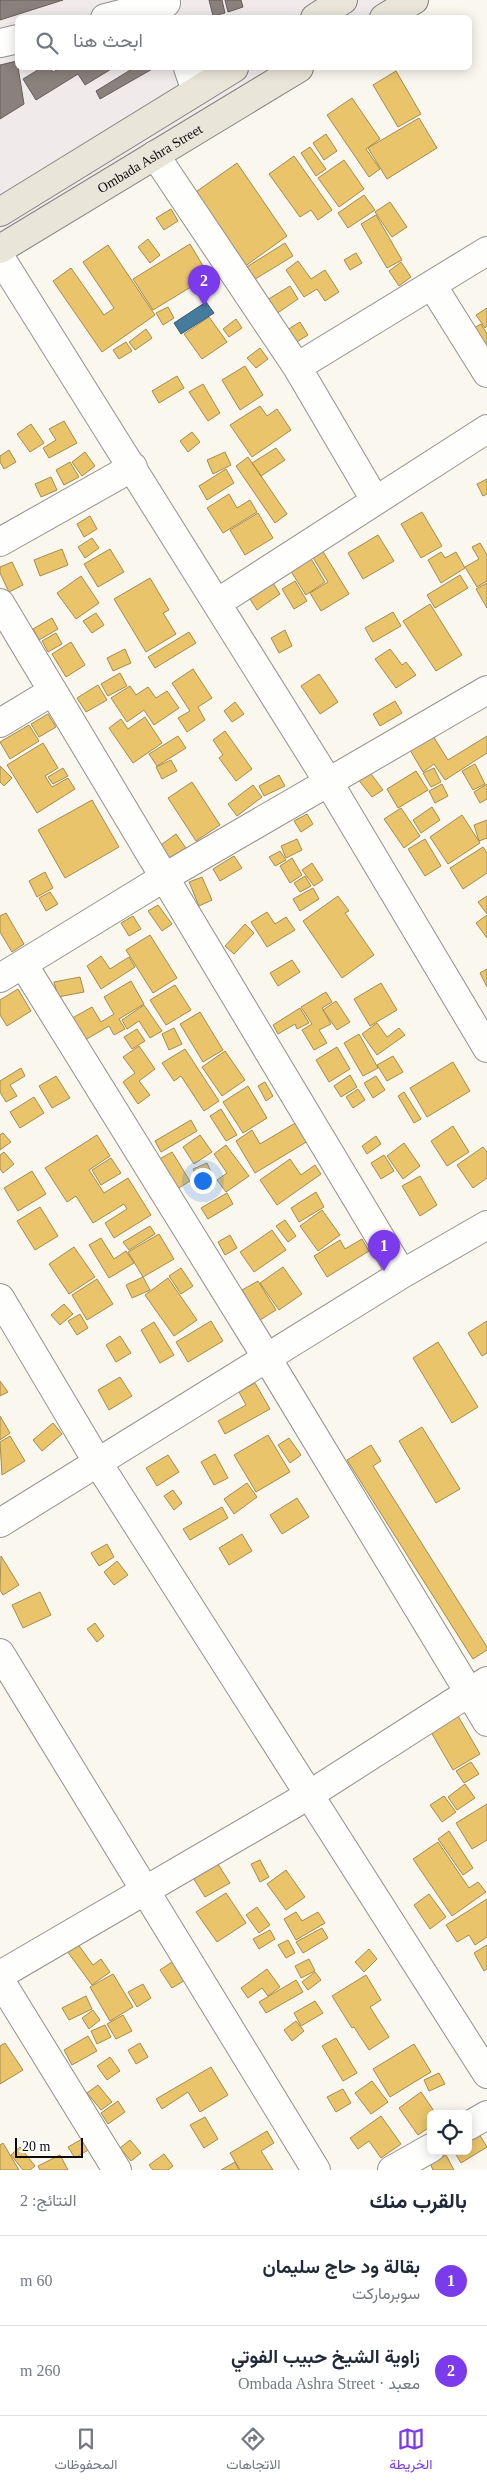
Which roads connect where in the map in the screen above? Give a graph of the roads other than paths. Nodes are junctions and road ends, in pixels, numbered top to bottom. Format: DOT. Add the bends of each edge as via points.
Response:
graph roads {
  1 [pos="343,0"];
  2 [pos="414,0"];
  3 [pos="167,7"];
  4 [pos="122,15"];
  5 [pos="320,15"];
  6 [pos="389,15"];
  7 [pos="15,39"];
  8 [pos="0,43"];
  9 [pos="226,70"];
  10 [pos="296,70"];
  11 [pos="192,79"];
  12 [pos="155,155"];
  13 [pos="0,212"];
  14 [pos="0,249"];
  15 [pos="487,251"];
  16 [pos="0,257"];
  17 [pos="432,285"];
  18 [pos="297,367"];
  19 [pos="487,373"];
  20 [pos="487,429"];
  21 [pos="133,467"];
  22 [pos="375,500"];
  23 [pos="0,542"];
  24 [pos="0,603"];
  25 [pos="217,604"];
  26 [pos="53,691"];
  27 [pos="486,692"];
  28 [pos="0,722"];
  29 [pos="329,783"];
  30 [pos="165,877"];
  31 [pos="11,971"];
  32 [pos="487,1048"];
  33 [pos="487,1225"];
  34 [pos="402,1274"];
  35 [pos="0,1298"];
  36 [pos="268,1358"];
  37 [pos="98,1463"];
  38 [pos="0,1523"];
  39 [pos="0,1653"];
  40 [pos="478,1686"];
  41 [pos="487,1722"];
  42 [pos="309,1795"];
  43 [pos="144,1889"];
  44 [pos="0,1975"];
  45 [pos="0,1980"];
  46 [pos="487,2074"];
  47 [pos="487,2115"];
  48 [pos="472,2124"];
  49 [pos="427,2150"];
  50 [pos="117,2170"];
  51 [pos="316,2170"];
  52 [pos="392,2170"];
  1 -- 5 [label="main road"];
  2 -- 6 [label="main road"];
  3 -- 4 [label="street"];
  7 -- 8 [label="street"];
  9 -- 11 [label="main road"];
  10 -- 12 [label="main road, Ombada Ashra Street"];
  11 -- 13 [label="main road"];
  12 -- 14 [label="main road, Ombada Ashra Street"];
  12 -- 18 [label="street"];
  15 -- 17 [label="street"];
  16 -- 21 [label="street"];
  17 -- 18 [label="street"];
  17 -- 19 [label="street"];
  18 -- 22 [label="street"];
  20 -- 22 [label="street"];
  21 -- 23 [label="street"];
  21 -- 25 [label="street"];
  22 -- 25 [label="street"];
  24 -- 26 [label="street"];
  25 -- 29 [label="street"];
  26 -- 28 [label="street"];
  26 -- 30 [label="street"];
  27 -- 29 [label="street"];
  29 -- 30 [label="street"];
  29 -- 32 [label="street"];
  30 -- 31 [label="street"];
  30 -- 34 [label="street"];
  31 -- 36 [label="street"];
  33 -- 34 [label="street"];
  34 -- 36 [label="street"];
  35 -- 37 [label="street"];
  36 -- 37 [label="street"];
  36 -- 40 [label="street"];
  37 -- 38 [label="street"];
  37 -- 42 [label="street"];
  39 -- 43 [label="street"];
  40 -- 41 [label="street"];
  40 -- 42 [label="street"];
  42 -- 43 [label="street"];
  42 -- 46 [label="street"];
  43 -- 44 [label="street"];
  43 -- 51 [label="street"];
  45 -- 50 [label="street"];
  47 -- 48 [label="street"];
  49 -- 52 [label="street"];
}
